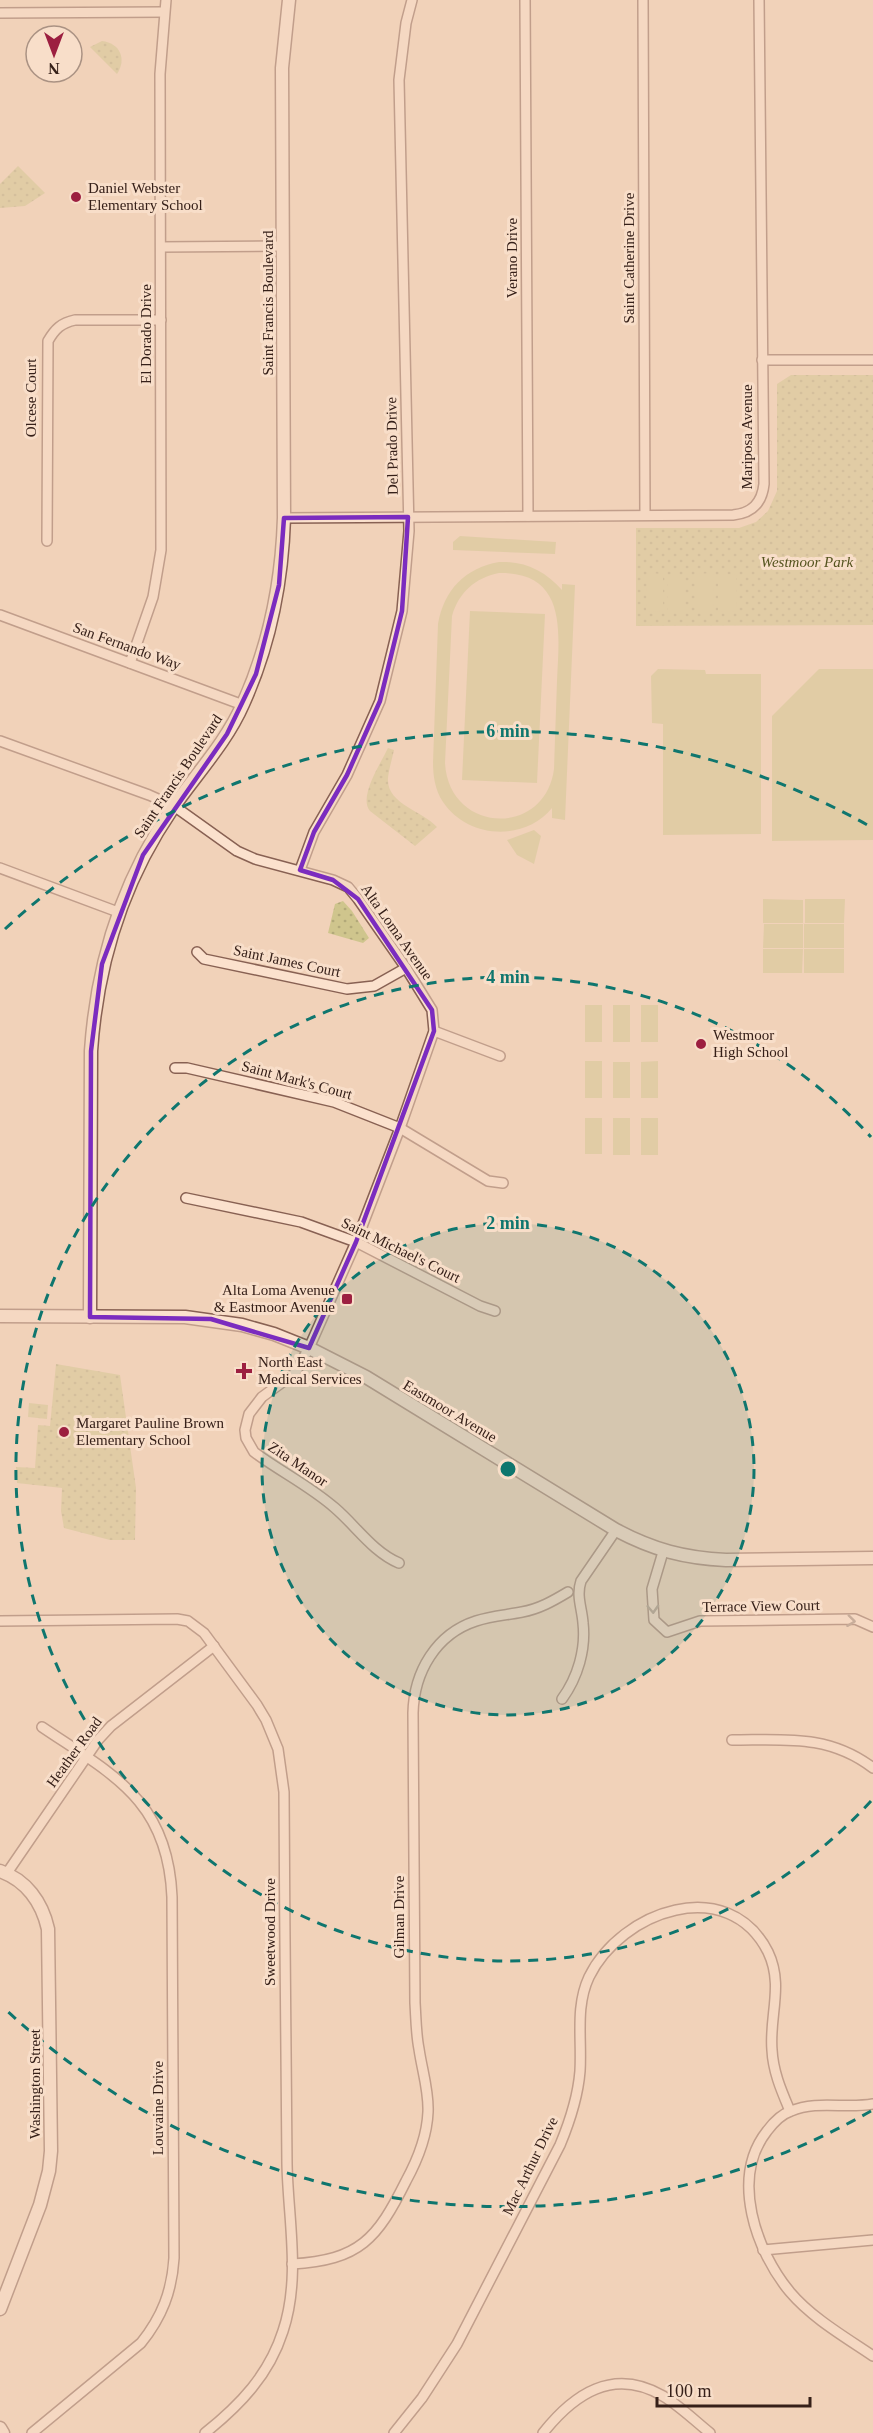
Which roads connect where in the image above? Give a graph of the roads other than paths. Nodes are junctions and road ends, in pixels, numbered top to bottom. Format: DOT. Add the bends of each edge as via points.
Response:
graph roads {
  1 [pos="166,0"];
  2 [pos="289,0"];
  3 [pos="412,0"];
  4 [pos="525,0"];
  5 [pos="643,0"];
  6 [pos="759,0"];
  7 [pos="164,12"];
  8 [pos="0,13"];
  9 [pos="283,246"];
  10 [pos="161,247"];
  11 [pos="161,320"];
  12 [pos="762,360"];
  13 [pos="873,360"];
  14 [pos="645,515"];
  15 [pos="528,516"];
  16 [pos="408,517"];
  17 [pos="284,518"];
  18 [pos="47,541"];
  19 [pos="0,615"];
  20 [pos="130,663"];
  21 [pos="243,705"];
  22 [pos="0,741"];
  23 [pos="174,806"];
  24 [pos="0,870"];
  25 [pos="300,870"];
  26 [pos="118,912"];
  27 [pos="197,952"];
  28 [pos="406,968"];
  29 [pos="434,1031"];
  30 [pos="500,1056"];
  31 [pos="175,1068"];
  32 [pos="400,1128"];
  33 [pos="503,1183"];
  34 [pos="186,1198"];
  35 [pos="356,1242"];
  36 [pos="495,1311"];
  37 [pos="0,1316"];
  38 [pos="90,1317"];
  39 [pos="309,1348"];
  40 [pos="616,1530"];
  41 [pos="663,1552"];
  42 [pos="873,1558"];
  43 [pos="399,1563"];
  44 [pos="568,1592"];
  45 [pos="0,1621"];
  46 [pos="873,1627"];
  47 [pos="214,1646"];
  48 [pos="562,1699"];
  49 [pos="42,1727"];
  50 [pos="732,1740"];
  51 [pos="87,1757"];
  52 [pos="873,1768"];
  53 [pos="4,1872"];
  54 [pos="873,2104"];
  55 [pos="790,2111"];
  56 [pos="873,2240"];
  57 [pos="764,2250"];
  58 [pos="292,2264"];
  59 [pos="0,2309"];
  60 [pos="873,2356"];
  61 [pos="0,2428"];
  62 [pos="3,2433"];
  63 [pos="32,2433"];
  64 [pos="205,2433"];
  65 [pos="394,2433"];
  66 [pos="543,2433"];
  67 [pos="710,2433"];
  1 -- 7 [label="street, El Dorado Drive"];
  2 -- 9 [label="street, Saint Francis Boulevard" via="282,68"];
  3 -- 16 [label="street, Del Prado Drive" via="399,80"];
  4 -- 15 [label="street, Verano Drive"];
  5 -- 14 [label="street, Saint Catherine Drive"];
  6 -- 12 [label="street, Mariposa Avenue"];
  7 -- 8 [label="street"];
  7 -- 10 [label="street, El Dorado Drive" via="160,74"];
  9 -- 10 [label="street"];
  9 -- 17 [label="street, Saint Francis Boulevard"];
  10 -- 11 [label="street, El Dorado Drive"];
  11 -- 18 [label="street, Olcese Court" via="75,320 64,323 48,341"];
  11 -- 20 [label="street, El Dorado Drive" via="161,550 153,597"];
  12 -- 13 [label="street"];
  12 -- 14 [label="street, Mariposa Avenue" via="764,484 756,506 741,514"];
  14 -- 15 [label="street, Mariposa Avenue"];
  15 -- 16 [label="street, Mariposa Avenue"];
  16 -- 17 [label="street, Mariposa Avenue"];
  16 -- 25 [label="street, Del Prado Drive" via="402,611 380,701 347,775 314,832"];
  17 -- 21 [label="street, Saint Francis Boulevard" via="274,614"];
  19 -- 20 [label="street, San Fernando Way"];
  20 -- 21 [label="street, San Fernando Way"];
  21 -- 23 [label="street, Saint Francis Boulevard" via="209,761"];
  22 -- 23 [label="street, Alta Loma Avenue"];
  23 -- 25 [label="street, Alta Loma Avenue" via="237,851"];
  23 -- 26 [label="street, Saint Francis Boulevard" via="143,855"];
  24 -- 26 [label="street"];
  25 -- 28 [label="street, Alta Loma Avenue" via="348,887"];
  26 -- 38 [label="street, Saint Francis Boulevard" via="102,964 93,1022"];
  27 -- 28 [label="street, Saint James Court" via="204,959 347,989 374,986"];
  28 -- 29 [label="street, Alta Loma Avenue" via="432,1010"];
  29 -- 30 [label="street"];
  29 -- 32 [label="street"];
  31 -- 32 [label="street, Saint Mark's Court" via="334,1102"];
  32 -- 33 [label="street, Saint Mark's Court" via="488,1181"];
  32 -- 35 [label="street"];
  34 -- 35 [label="street, Saint Michael's Court" via="301,1222"];
  35 -- 36 [label="street, Saint Michael's Court"];
  35 -- 39 [label="street"];
  37 -- 38 [label="street, Eastmoor Avenue"];
  38 -- 39 [label="street, Eastmoor Avenue" via="211,1319 274,1334"];
  39 -- 40 [label="street, Eastmoor Avenue" via="366,1377"];
  39 -- 43 [label="street, Zita Manor" via="295,1372 254,1405 246,1422 246,1438 254,1452 312,1489 379,1551"];
  40 -- 41 [label="street, Eastmoor Avenue"];
  40 -- 48 [label="street" via="578,1590 583,1647"];
  41 -- 42 [label="street, Eastmoor Avenue" via="726,1560"];
  41 -- 46 [label="street, Terrace View Court, one-way" via="652,1589 653,1610 654,1620 667,1632 700,1621 855,1619"];
  44 -- 58 [label="street, Gilman Drive" via="538,1608 466,1625 438,1645 420,1674 413,1713 415,1992 416,2026 428,2094 425,2138 391,2212 370,2238 336,2258"];
  45 -- 47 [label="street, Sweetwood Drive" via="177,1619 197,1626"];
  47 -- 51 [label="street, Heather Road" via="117,1720"];
  47 -- 58 [label="street, Sweetwood Drive" via="266,1720 278,1749 283,1777 287,2166"];
  49 -- 51 [label="street, Louvaine Drive"];
  50 -- 52 [label="street" via="814,1742 851,1753"];
  51 -- 53 [label="street, Heather Road"];
  51 -- 63 [label="street, Louvaine Drive" via="142,1803 159,1832 169,1866 173,2276 162,2312 141,2343"];
  53 -- 59 [label="street, Washington Street" via="35,1897 48,1929 51,2151 45,2188"];
  54 -- 55 [label="street" via="812,2106"];
  55 -- 57 [label="street" via="769,2128 752,2161 751,2203"];
  55 -- 65 [label="street, Mac Arthur Drive" via="772,2050 776,1980 759,1938 721,1912 686,1908 651,1917 620,1936 596,1964 583,1995 580,2070 567,2127 457,2344"];
  56 -- 57 [label="street"];
  57 -- 60 [label="street" via="781,2280 804,2306"];
  58 -- 64 [label="street, Sweetwood Drive" via="288,2314 276,2352 241,2402"];
  61 -- 62 [label="street"];
  66 -- 67 [label="street" via="573,2400 619,2384 634,2385 662,2396"];
}
